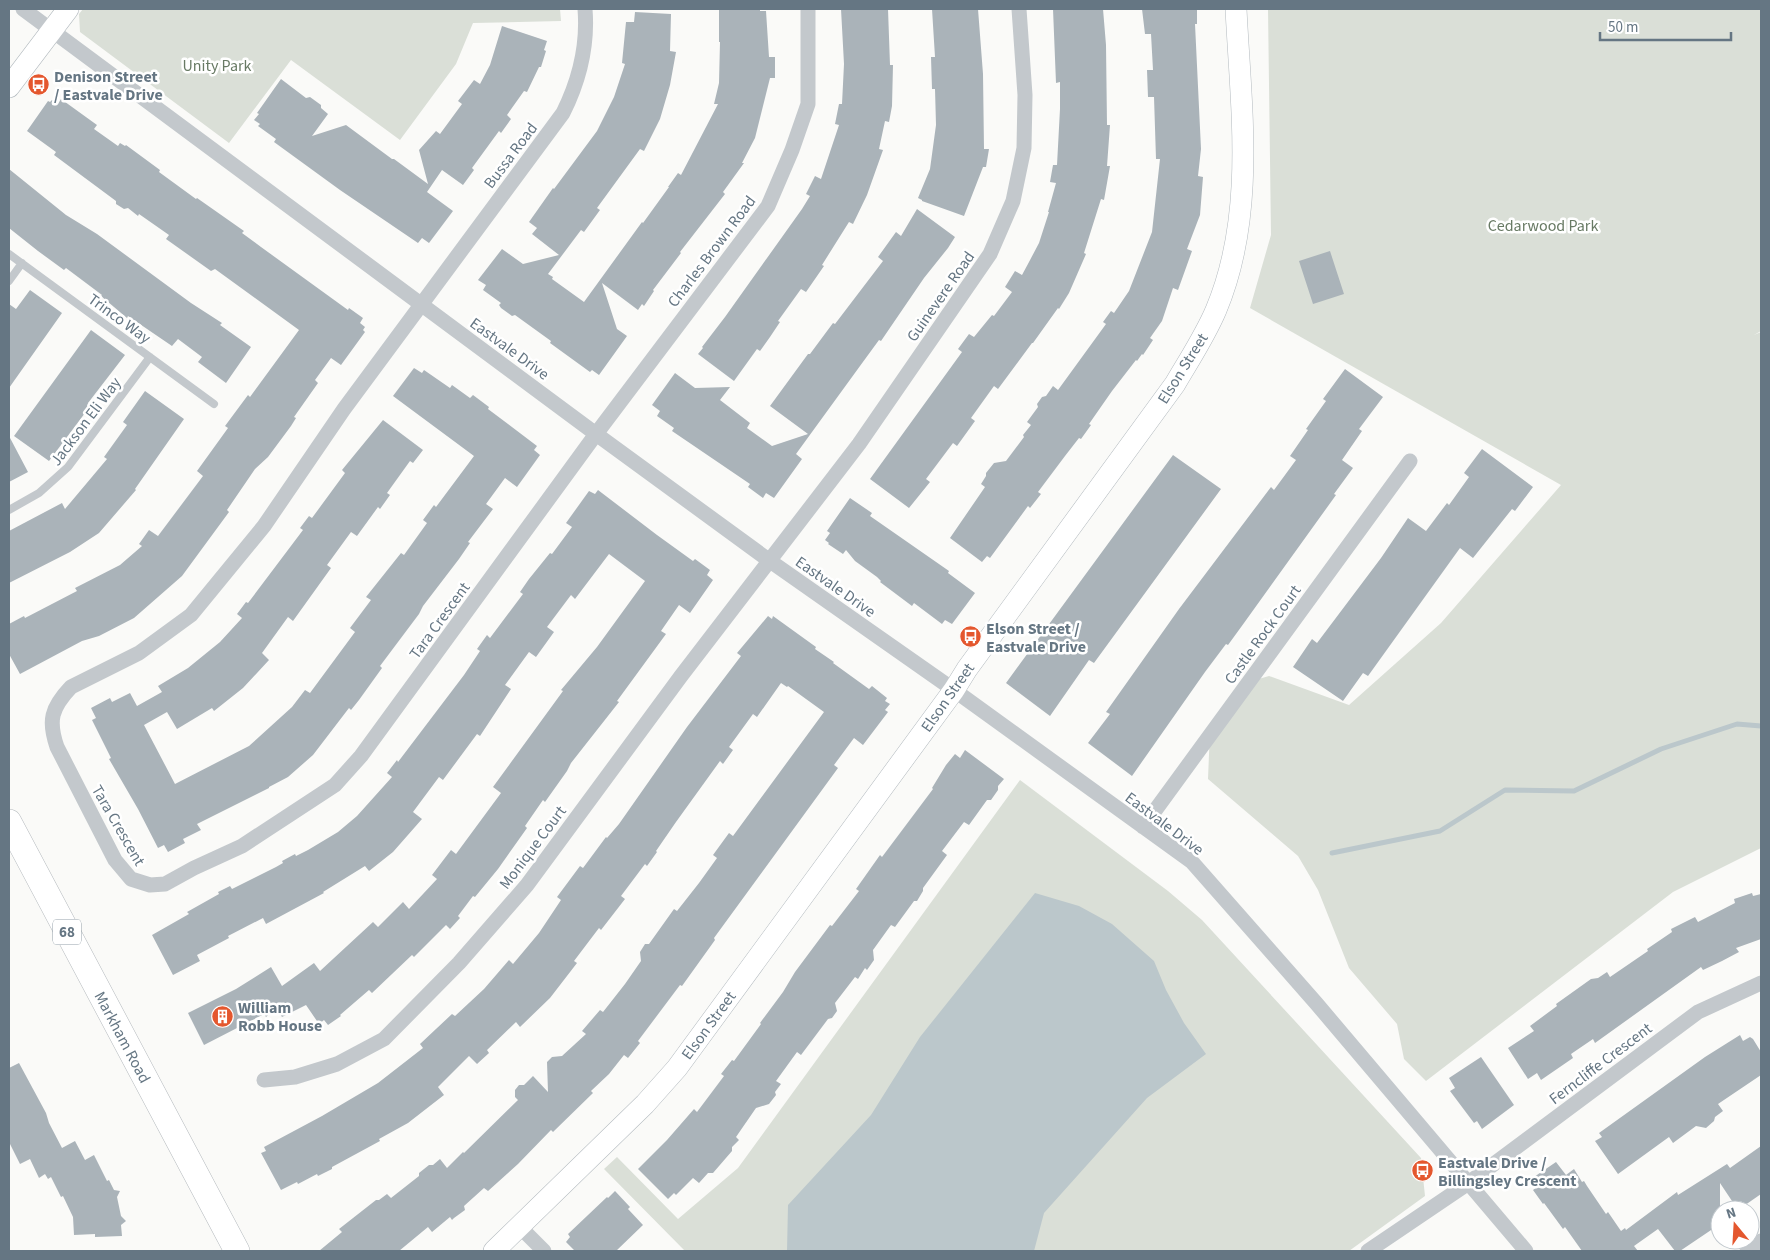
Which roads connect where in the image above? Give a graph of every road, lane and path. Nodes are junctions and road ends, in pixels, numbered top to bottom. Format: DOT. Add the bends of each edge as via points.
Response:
graph roads {
  1 [pos="22,9"];
  2 [pos="68,9"];
  3 [pos="585,9"];
  4 [pos="808,9"];
  5 [pos="1019,9"];
  6 [pos="1236,9"];
  7 [pos="52,30"];
  8 [pos="9,87"];
  9 [pos="9,254"];
  10 [pos="22,263"];
  11 [pos="9,281"];
  12 [pos="421,304"];
  13 [pos="150,357"];
  14 [pos="214,404"];
  15 [pos="596,434"];
  16 [pos="1410,461"];
  17 [pos="9,510"];
  18 [pos="770,561"];
  19 [pos="954,690"];
  20 [pos="9,822"];
  21 [pos="1143,827"];
  22 [pos="1761,983"];
  23 [pos="264,1080"];
  24 [pos="1468,1184"];
  25 [pos="520,1227"];
  26 [pos="1761,1241"];
  27 [pos="237,1251"];
  28 [pos="494,1251"];
  29 [pos="544,1251"];
  30 [pos="1368,1251"];
  31 [pos="1526,1251"];
  32 [pos="1748,1251"];
  1 -- 7 [label="street, Eastvale Drive"];
  2 -- 7 [label="street"];
  3 -- 12 [label="street, Bussa Road" via="582,61 563,113"];
  4 -- 15 [label="street, Charles Brown Road" via="808,104 768,206"];
  5 -- 18 [label="street, Guinevere Road" via="1025,95 1024,148 1013,200 990,254 859,444"];
  6 -- 19 [label="street, Elson Street" via="1243,140 1241,208 1231,264 1216,310 1175,384"];
  7 -- 8 [label="street"];
  7 -- 12 [label="street, Eastvale Drive"];
  9 -- 10 [label="lane, Trinco Way"];
  10 -- 11 [label="lane"];
  10 -- 13 [label="lane, Trinco Way"];
  12 -- 15 [label="street, Eastvale Drive"];
  12 -- 15 [label="street, Tara Crescent" via="264,526 191,615 139,653 70,688 62,696 53,715 51,730 57,747 115,860 131,879 150,885 165,884 242,846 335,785 367,748"];
  13 -- 14 [label="lane, Trinco Way"];
  13 -- 17 [label="lane, Jackson Eli Way" via="68,467 39,493"];
  15 -- 18 [label="street, Eastvale Drive"];
  16 -- 21 [label="street, Castle Rock Court"];
  18 -- 19 [label="street, Eastvale Drive"];
  18 -- 23 [label="street, Monique Court" via="528,885 459,963 384,1039 337,1064 295,1077"];
  19 -- 21 [label="street, Eastvale Drive"];
  19 -- 25 [label="street, Elson Street" via="677,1068 646,1104"];
  20 -- 27 [label="main road, Markham Road / 68"];
  21 -- 24 [label="street, Eastvale Drive" via="1192,862"];
  22 -- 24 [label="street, Ferncliffe Crescent" via="1698,1012"];
  24 -- 30 [label="street, Ferncliffe Crescent"];
  24 -- 31 [label="street, Eastvale Drive"];
  25 -- 28 [label="street, Elson Street"];
  25 -- 29 [label="street"];
  26 -- 32 [label="street"];
}
